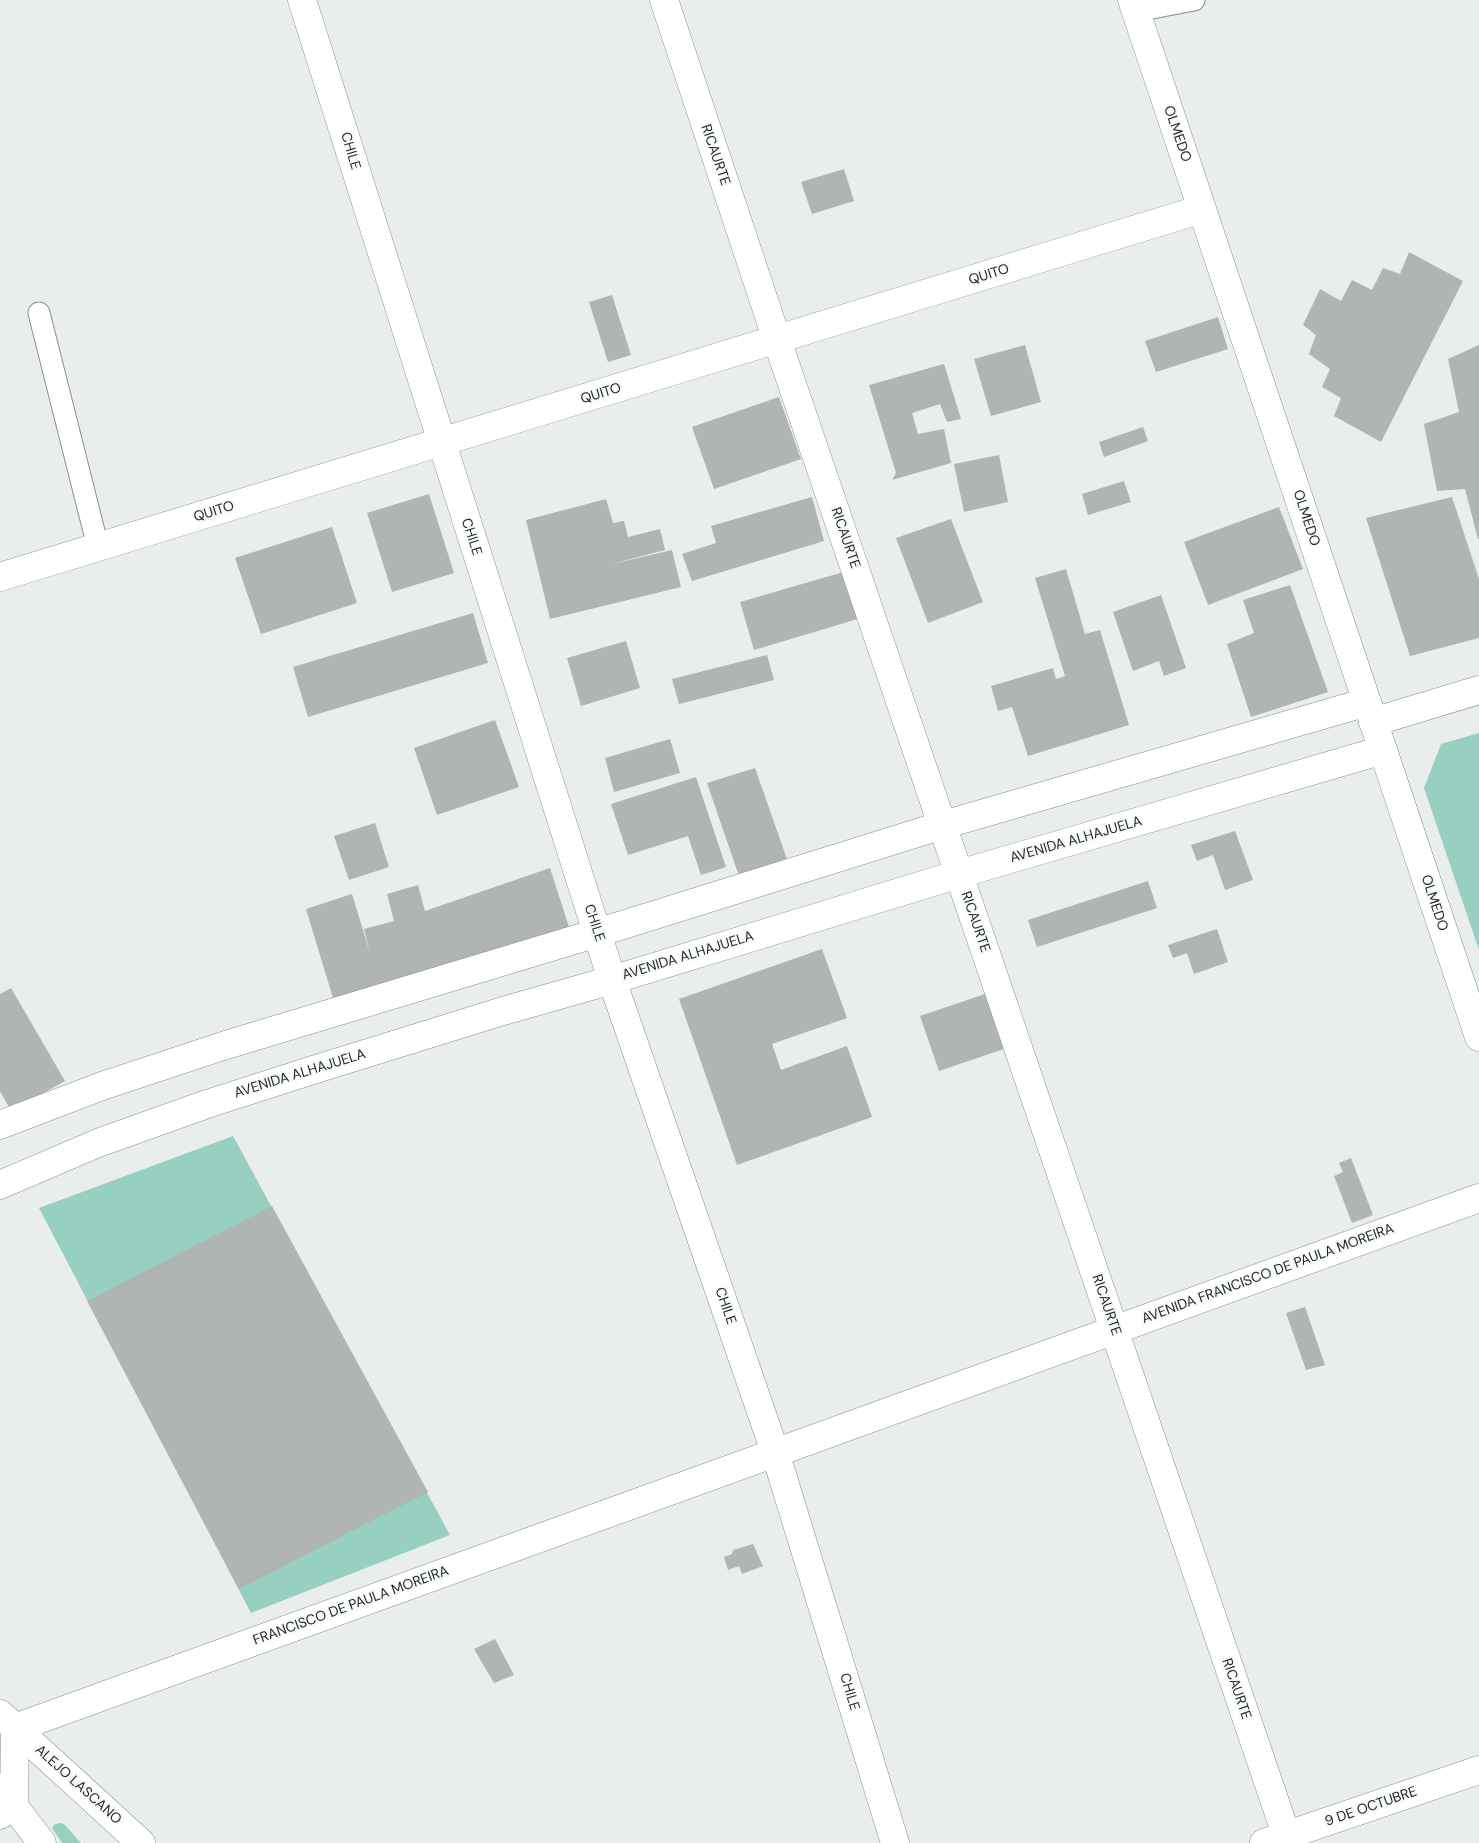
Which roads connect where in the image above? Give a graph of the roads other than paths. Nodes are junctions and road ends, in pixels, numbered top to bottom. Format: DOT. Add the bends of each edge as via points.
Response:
graph roads {
  1 [pos="302,0"];
  2 [pos="664,0"];
  3 [pos="1194,0"];
  4 [pos="1134,5"];
  5 [pos="1202,209"];
  6 [pos="39,313"];
  7 [pos="777,340"];
  8 [pos="441,442"];
  9 [pos="98,548"];
  10 [pos="0,577"];
  11 [pos="1479,690"];
  12 [pos="1370,712"];
  13 [pos="1383,750"];
  14 [pos="943,825"];
  15 [pos="959,874"];
  16 [pos="597,933"];
  17 [pos="612,980"];
  18 [pos="1479,1037"];
  19 [pos="0,1125"];
  20 [pos="0,1185"];
  21 [pos="1479,1198"];
  22 [pos="1114,1329"];
  23 [pos="775,1452"];
  24 [pos="7,1721"];
  25 [pos="1479,1770"];
  26 [pos="5,1802"];
  27 [pos="1280,1840"];
  28 [pos="42,1843"];
  29 [pos="141,1843"];
  30 [pos="895,1843"];
  1 -- 8 [label="street, CHILE"];
  2 -- 7 [label="street, RICAURTE"];
  3 -- 4 [label="lane"];
  4 -- 5 [label="street, OLMEDO"];
  5 -- 7 [label="street, QUITO"];
  5 -- 12 [label="street, OLMEDO"];
  6 -- 9 [label="lane"];
  7 -- 8 [label="street, QUITO"];
  7 -- 14 [label="street, RICAURTE"];
  8 -- 9 [label="street, QUITO"];
  8 -- 16 [label="street, CHILE"];
  9 -- 10 [label="street, QUITO"];
  11 -- 12 [label="street"];
  12 -- 13 [label="street, OLMEDO"];
  12 -- 14 [label="street"];
  13 -- 15 [label="street, AVENIDA ALHAJUELA"];
  13 -- 18 [label="street, OLMEDO"];
  14 -- 15 [label="street, RICAURTE"];
  14 -- 16 [label="street"];
  15 -- 17 [label="street, AVENIDA ALHAJUELA"];
  15 -- 22 [label="street, RICAURTE"];
  16 -- 17 [label="street, CHILE"];
  16 -- 19 [label="street" via="226,1045 102,1086"];
  17 -- 20 [label="street, AVENIDA ALHAJUELA" via="207,1104 98,1143"];
  17 -- 23 [label="street, CHILE"];
  21 -- 22 [label="street, AVENIDA FRANCISCO DE PAULA MOREIRA"];
  22 -- 23 [label="street, AVENIDA FRANCISCO DE PAULA MOREIRA"];
  22 -- 27 [label="street, RICAURTE"];
  23 -- 24 [label="street, FRANCISCO DE PAULA MOREIRA"];
  23 -- 30 [label="street, CHILE"];
  24 -- 26 [label="street"];
  24 -- 29 [label="street, ALEJO LASCANO"];
  25 -- 27 [label="street, 9 DE OCTUBRE"];
  26 -- 28 [label="street"];
}
